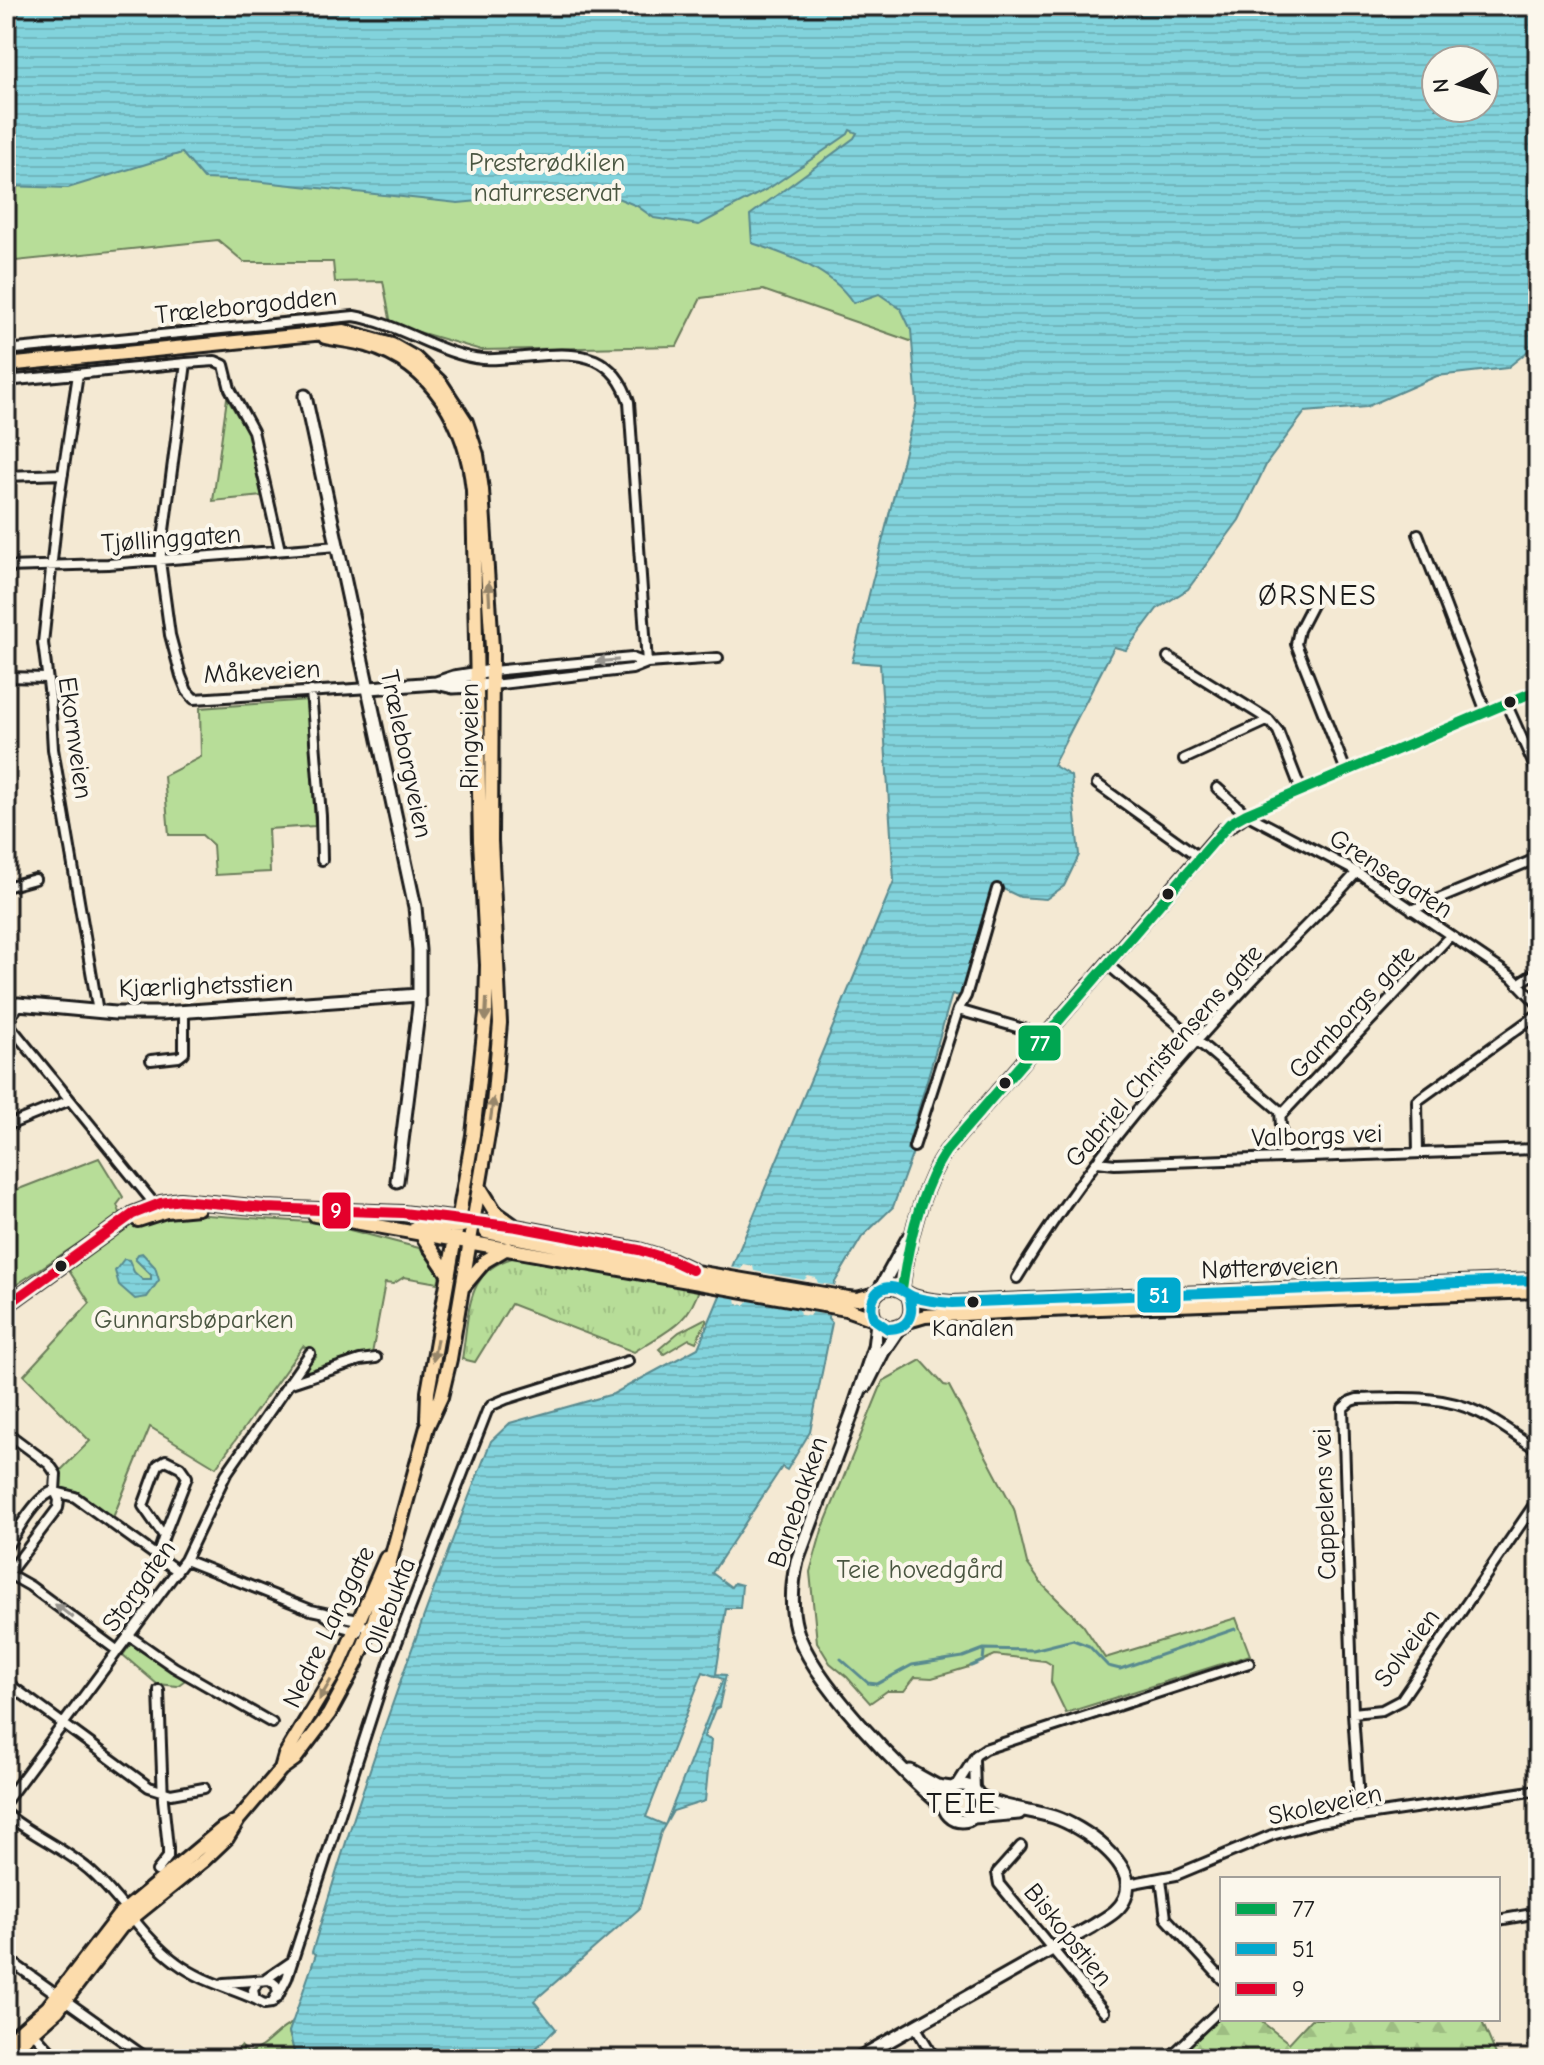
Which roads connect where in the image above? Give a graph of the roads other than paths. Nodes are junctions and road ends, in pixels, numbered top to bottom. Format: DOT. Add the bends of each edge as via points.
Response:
graph roads {
  1 [pos="314,335"];
  2 [pos="6,350"];
  3 [pos="186,363"];
  4 [pos="6,365"];
  5 [pos="78,374"];
  6 [pos="6,381"];
  7 [pos="305,396"];
  8 [pos="63,474"];
  9 [pos="6,476"];
  10 [pos="1418,534"];
  11 [pos="338,546"];
  12 [pos="280,550"];
  13 [pos="160,561"];
  14 [pos="6,567"];
  15 [pos="52,567"];
  16 [pos="1313,603"];
  17 [pos="1168,657"];
  18 [pos="718,658"];
  19 [pos="647,663"];
  20 [pos="6,677"];
  21 [pos="46,678"];
  22 [pos="492,678"];
  23 [pos="478,679"];
  24 [pos="370,688"];
  25 [pos="1538,690"];
  26 [pos="311,691"];
  27 [pos="1506,703"];
  28 [pos="1486,712"];
  29 [pos="1269,720"];
  30 [pos="1184,759"];
  31 [pos="1346,771"];
  32 [pos="1538,774"];
  33 [pos="1097,784"];
  34 [pos="1217,788"];
  35 [pos="1301,790"];
  36 [pos="1246,814"];
  37 [pos="1199,857"];
  38 [pos="1538,858"];
  39 [pos="322,860"];
  40 [pos="1357,872"];
  41 [pos="35,879"];
  42 [pos="6,887"];
  43 [pos="997,889"];
  44 [pos="1412,910"];
  45 [pos="1450,936"];
  46 [pos="1107,964"];
  47 [pos="1538,971"];
  48 [pos="1518,984"];
  49 [pos="419,995"];
  50 [pos="1538,1004"];
  51 [pos="958,1010"];
  52 [pos="98,1012"];
  53 [pos="184,1013"];
  54 [pos="1538,1014"];
  55 [pos="8,1022"];
  56 [pos="1041,1040"];
  57 [pos="1197,1040"];
  58 [pos="151,1060"];
  59 [pos="70,1100"];
  60 [pos="1282,1114"];
  61 [pos="6,1126"];
  62 [pos="914,1147"];
  63 [pos="1538,1149"];
  64 [pos="1418,1153"];
  65 [pos="1283,1157"];
  66 [pos="1097,1162"];
  67 [pos="397,1181"];
  68 [pos="479,1186"];
  69 [pos="160,1208"];
  70 [pos="272,1208"];
  71 [pos="915,1223"];
  72 [pos="517,1227"];
  73 [pos="456,1228"];
  74 [pos="400,1229"];
  75 [pos="471,1231"];
  76 [pos="421,1234"];
  77 [pos="507,1248"];
  78 [pos="692,1270"];
  79 [pos="448,1274"];
  80 [pos="708,1278"];
  81 [pos="1017,1278"];
  82 [pos="1538,1280"];
  83 [pos="464,1286"];
  84 [pos="1538,1291"];
  85 [pos="878,1292"];
  86 [pos="905,1293"];
  87 [pos="847,1303"];
  88 [pos="6,1306"];
  89 [pos="875,1321"];
  90 [pos="904,1324"];
  91 [pos="310,1353"];
  92 [pos="376,1358"];
  93 [pos="628,1361"];
  94 [pos="288,1385"];
  95 [pos="853,1411"];
  96 [pos="427,1427"];
  97 [pos="6,1432"];
  98 [pos="1538,1450"];
  99 [pos="55,1491"];
  100 [pos="1538,1499"];
  101 [pos="164,1536"];
  102 [pos="393,1546"];
  103 [pos="6,1548"];
  104 [pos="157,1557"];
  105 [pos="185,1560"];
  106 [pos="172,1567"];
  107 [pos="7,1575"];
  108 [pos="356,1625"];
  109 [pos="370,1632"];
  110 [pos="128,1635"];
  111 [pos="118,1651"];
  112 [pos="1249,1663"];
  113 [pos="6,1682"];
  114 [pos="159,1690"];
  115 [pos="1353,1713"];
  116 [pos="272,1723"];
  117 [pos="62,1726"];
  118 [pos="974,1760"];
  119 [pos="899,1764"];
  120 [pos="281,1769"];
  121 [pos="954,1787"];
  122 [pos="204,1788"];
  123 [pos="1538,1790"];
  124 [pos="976,1792"];
  125 [pos="163,1793"];
  126 [pos="6,1801"];
  127 [pos="945,1808"];
  128 [pos="1028,1812"];
  129 [pos="6,1814"];
  130 [pos="1360,1815"];
  131 [pos="974,1817"];
  132 [pos="1021,1846"];
  133 [pos="157,1871"];
  134 [pos="1161,1879"];
  135 [pos="1128,1884"];
  136 [pos="129,1913"];
  137 [pos="1538,1913"];
  138 [pos="1500,1920"];
  139 [pos="1052,1949"];
  140 [pos="6,1958"];
  141 [pos="292,1962"];
  142 [pos="1220,1977"];
  143 [pos="203,1980"];
  144 [pos="262,1980"];
  145 [pos="62,1997"];
  146 [pos="277,1998"];
  147 [pos="255,1999"];
  148 [pos="1220,2010"];
  149 [pos="1104,2012"];
  150 [pos="915,2026"];
  151 [pos="30,2029"];
  152 [pos="6,2043"];
  153 [pos="8,2056"];
  154 [pos="52,2059"];
  155 [pos="148,2059"];
  156 [pos="857,2059"];
  157 [pos="935,2059"];
  158 [pos="1168,2059"];
  1 -- 4 [label="main road, Ringveien"];
  22 -- 1 [label="main road, Ringveien, one-way" via="480,473 462,413 434,374 392,345 344,331"];
  1 -- 23 [label="main road, Ringveien" via="368,345 399,359 434,388 458,425 473,490"];
  2 -- 19 [label="street, Træleborgodden" via="354,316 478,359 572,355 595,360 620,380 629,402"];
  3 -- 5 [label="street"];
  3 -- 12 [label="street" via="224,365 230,389 253,431"];
  3 -- 13 [label="street, Måkeveien"];
  5 -- 6 [label="street"];
  5 -- 8 [label="street, Ekornveien"];
  7 -- 11 [label="street, Træleborgveien"];
  8 -- 9 [label="street"];
  8 -- 15 [label="street, Ekornveien"];
  10 -- 28 [label="street"];
  11 -- 12 [label="street, Tjøllinggaten"];
  11 -- 24 [label="street, Træleborgveien"];
  12 -- 13 [label="street, Tjøllinggaten"];
  13 -- 15 [label="street, Tjøllinggaten"];
  13 -- 26 [label="street, Måkeveien" via="170,635 181,676 194,699"];
  14 -- 15 [label="street, Tjøllinggaten"];
  15 -- 21 [label="street, Ekornveien" via="43,643"];
  16 -- 31 [label="street" via="1296,644"];
  17 -- 29 [label="street"];
  18 -- 19 [label="street, Måkeveien"];
  19 -- 22 [label="street, Måkeveien" via="632,669"];
  19 -- 22 [label="street, one-way" via="632,658"];
  20 -- 21 [label="street"];
  21 -- 52 [label="street, Ekornveien" via="53,749"];
  22 -- 23 [label="street, Måkeveien"];
  68 -- 22 [label="main road, Ringveien, one-way" via="500,1023 492,852"];
  23 -- 24 [label="street, Måkeveien" via="453,687 436,683"];
  23 -- 73 [label="main road, Ringveien, one-way" via="487,976 479,1093"];
  24 -- 26 [label="street, Måkeveien"];
  24 -- 49 [label="street, Træleborgveien" via="412,882"];
  25 -- 27 [label="street"];
  26 -- 39 [label="street"];
  27 -- 28 [label="street"];
  27 -- 32 [label="street"];
  28 -- 31 [label="street"];
  29 -- 30 [label="street"];
  29 -- 35 [label="street"];
  31 -- 35 [label="street"];
  33 -- 37 [label="street"];
  34 -- 36 [label="street, Grensegaten"];
  35 -- 36 [label="street"];
  36 -- 37 [label="street" via="1230,823"];
  36 -- 40 [label="street, Grensegaten"];
  37 -- 46 [label="street"];
  38 -- 44 [label="street"];
  40 -- 44 [label="street, Grensegaten"];
  40 -- 57 [label="street, Gabriel Christensens gate"];
  41 -- 42 [label="street"];
  43 -- 51 [label="street"];
  44 -- 45 [label="street, Grensegaten"];
  45 -- 48 [label="street, Grensegaten"];
  45 -- 60 [label="street, Gamborgs gate"];
  46 -- 56 [label="street"];
  46 -- 57 [label="street"];
  47 -- 48 [label="street"];
  48 -- 50 [label="street, Grensegaten"];
  49 -- 53 [label="street, Kjærlighetsstien"];
  49 -- 67 [label="street, Træleborgveien"];
  51 -- 56 [label="street" via="1027,1030"];
  51 -- 62 [label="street"];
  52 -- 53 [label="street, Kjærlighetsstien"];
  52 -- 55 [label="street, Kjærlighetsstien" via="18,1004"];
  53 -- 58 [label="street" via="184,1053"];
  54 -- 64 [label="street" via="1417,1101"];
  55 -- 59 [label="street"];
  56 -- 71 [label="street" via="946,1151"];
  57 -- 60 [label="street"];
  57 -- 66 [label="street, Gabriel Christensens gate"];
  59 -- 61 [label="street"];
  59 -- 69 [label="street"];
  60 -- 65 [label="street"];
  63 -- 64 [label="street, Valborgs vei"];
  64 -- 65 [label="street, Valborgs vei"];
  65 -- 66 [label="street, Valborgs vei"];
  66 -- 81 [label="street, Gabriel Christensens gate"];
  68 -- 72 [label="main road" via="495,1212"];
  68 -- 75 [label="main road, Ringveien"];
  69 -- 70 [label="main road" via="180,1200"];
  69 -- 88 [label="main road" via="127,1218"];
  70 -- 73 [label="main road" via="339,1209"];
  70 -- 74 [label="main road"];
  71 -- 85 [label="street"];
  71 -- 86 [label="street"];
  72 -- 75 [label="main road"];
  72 -- 78 [label="main road" via="639,1250"];
  73 -- 74 [label="main road"];
  73 -- 75 [label="main road"];
  73 -- 75 [label="main road"];
  73 -- 76 [label="main road"];
  73 -- 79 [label="main road, Nedre Langgate"];
  74 -- 76 [label="main road"];
  75 -- 77 [label="main road"];
  75 -- 78 [label="main road"];
  75 -- 83 [label="main road, Nedre Langgate"];
  76 -- 79 [label="main road"];
  77 -- 80 [label="main road"];
  77 -- 83 [label="main road" via="485,1261"];
  78 -- 80 [label="main road"];
  79 -- 96 [label="main road, Nedre Langgate, one-way"];
  80 -- 87 [label="main road"];
  82 -- 86 [label="main road, Nøtterøveien" via="952,1303"];
  83 -- 96 [label="main road, Nedre Langgate" via="446,1379"];
  84 -- 90 [label="main road, Nøtterøveien" via="925,1316"];
  85 -- 86 [label="main road" via="889,1287"];
  85 -- 87 [label="main road"];
  85 -- 89 [label="main road" via="871,1306"];
  86 -- 90 [label="main road" via="913,1306"];
  87 -- 89 [label="main road"];
  89 -- 90 [label="main road" via="888,1329"];
  89 -- 95 [label="street, Banebakken" via="874,1347"];
  90 -- 95 [label="street, Banebakken"];
  91 -- 94 [label="street, Storgaten"];
  92 -- 94 [label="street"];
  93 -- 141 [label="street, Ollebukta" via="506,1399 487,1411 389,1663"];
  94 -- 105 [label="street, Storgaten" via="226,1474"];
  95 -- 119 [label="street, Banebakken" via="797,1561 793,1611 801,1643 816,1670"];
  96 -- 102 [label="main road, Nedre Langgate"];
  97 -- 99 [label="street" via="49,1464 56,1474"];
  98 -- 115 [label="street, Cappelens vei" via="1479,1412 1444,1401 1357,1399 1343,1408"];
  99 -- 103 [label="street" via="39,1500"];
  99 -- 104 [label="street" via="75,1497"];
  99 -- 107 [label="street" via="58,1508"];
  100 -- 115 [label="street, Solveien" via="1401,1700 1382,1710"];
  101 -- 101 [label="street" via="143,1506 158,1465 166,1460 187,1477"];
  101 -- 104 [label="street"];
  102 -- 108 [label="main road, Nedre Langgate"];
  102 -- 109 [label="main road, Nedre Langgate"];
  104 -- 106 [label="street"];
  105 -- 108 [label="street" via="324,1614 347,1615"];
  105 -- 110 [label="street, Storgaten"];
  111 -- 107 [label="street, one-way"];
  108 -- 109 [label="street"];
  108 -- 120 [label="main road, Nedre Langgate, one-way" via="335,1674"];
  109 -- 120 [label="main road, Nedre Langgate" via="329,1714"];
  110 -- 111 [label="street, Storgaten"];
  110 -- 116 [label="street"];
  111 -- 117 [label="street, Storgaten"];
  112 -- 118 [label="street" via="997,1745"];
  113 -- 117 [label="street"];
  114 -- 125 [label="street"];
  115 -- 130 [label="street"];
  117 -- 125 [label="street"];
  117 -- 126 [label="street, Storgaten"];
  118 -- 121 [label="street"];
  118 -- 124 [label="street"];
  119 -- 121 [label="street, Banebakken" via="937,1786"];
  119 -- 127 [label="street, Banebakken"];
  120 -- 136 [label="main road, Nedre Langgate" via="227,1838"];
  121 -- 124 [label="street, Banebakken" via="967,1785"];
  121 -- 127 [label="street"];
  122 -- 125 [label="street"];
  123 -- 130 [label="street, Skoleveien"];
  124 -- 128 [label="street, Banebakken" via="995,1804"];
  124 -- 131 [label="street" via="980,1807"];
  125 -- 133 [label="street" via="168,1857"];
  127 -- 131 [label="street, Banebakken" via="956,1820"];
  128 -- 131 [label="street, Banebakken"];
  128 -- 135 [label="street, Banebakken" via="1062,1820 1096,1840 1116,1860"];
  129 -- 136 [label="street" via="86,1868"];
  130 -- 134 [label="street, Skoleveien" via="1281,1832"];
  132 -- 139 [label="street, Biskopstien" via="997,1879"];
  134 -- 135 [label="street, Skoleveien"];
  134 -- 142 [label="street" via="1166,1918"];
  135 -- 139 [label="street" via="1124,1902 1114,1912"];
  136 -- 143 [label="street" via="158,1948"];
  136 -- 145 [label="main road, Nedre Langgate"];
  137 -- 138 [label="street"];
  139 -- 149 [label="street, Biskopstien"];
  139 -- 150 [label="street"];
  140 -- 145 [label="street"];
  141 -- 144 [label="street"];
  141 -- 146 [label="street, Ollebukta"];
  143 -- 144 [label="street"];
  143 -- 147 [label="street"];
  144 -- 146 [label="street" via="273,1981"];
  144 -- 147 [label="street" via="253,1990"];
  145 -- 151 [label="main road, Nedre Langgate"];
  145 -- 155 [label="street"];
  146 -- 147 [label="street" via="267,2004"];
  148 -- 158 [label="street"];
  150 -- 156 [label="street"];
  150 -- 157 [label="street"];
  151 -- 152 [label="main road, Nedre Langgate"];
  151 -- 153 [label="main road, Nedre Langgate"];
  151 -- 154 [label="street"];
}
